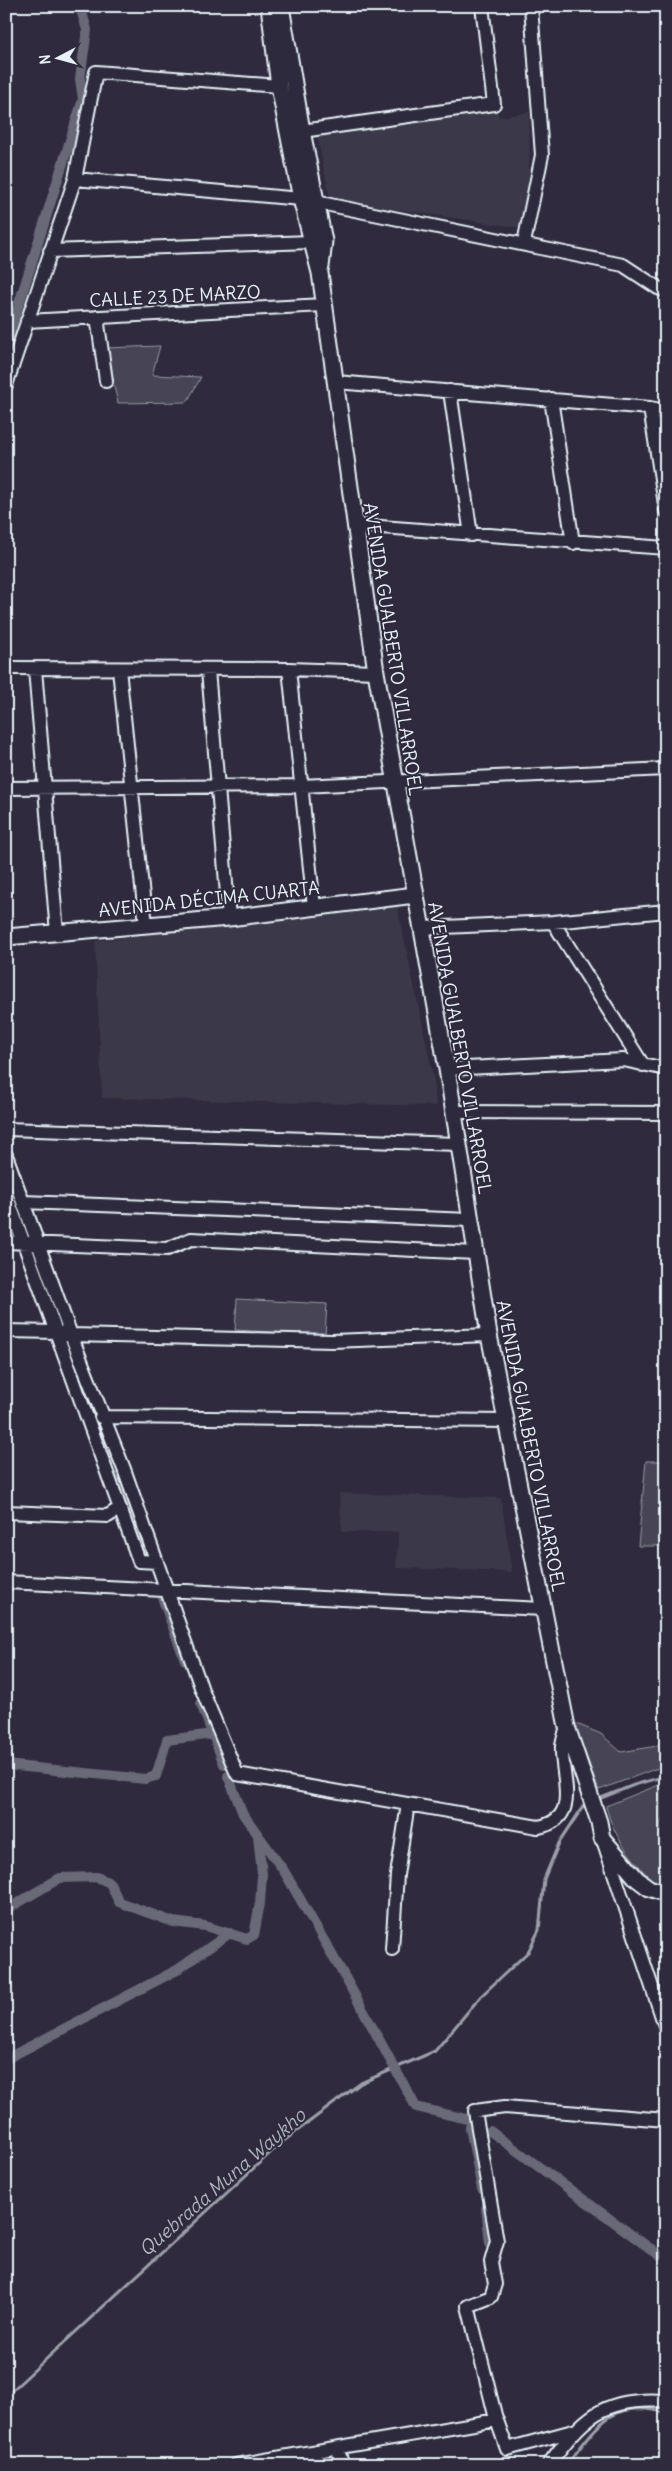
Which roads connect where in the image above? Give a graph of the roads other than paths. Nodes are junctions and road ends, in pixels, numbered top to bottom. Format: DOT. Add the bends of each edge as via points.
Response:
graph roads {
  1 [pos="269,6"];
  2 [pos="282,6"];
  3 [pos="482,6"];
  4 [pos="531,6"];
  5 [pos="279,86"];
  6 [pos="302,131"];
  7 [pos="75,178"];
  8 [pos="301,199"];
  9 [pos="318,204"];
  10 [pos="311,242"];
  11 [pos="524,243"];
  12 [pos="50,251"];
  13 [pos="320,273"];
  14 [pos="666,291"];
  15 [pos="324,305"];
  16 [pos="97,317"];
  17 [pos="27,321"];
  18 [pos="106,381"];
  19 [pos="336,382"];
  20 [pos="6,385"];
  21 [pos="450,391"];
  22 [pos="551,399"];
  23 [pos="650,408"];
  24 [pos="666,411"];
  25 [pos="666,511"];
  26 [pos="354,525"];
  27 [pos="471,535"];
  28 [pos="572,543"];
  29 [pos="666,548"];
  30 [pos="6,668"];
  31 [pos="36,669"];
  32 [pos="119,669"];
  33 [pos="289,669"];
  34 [pos="208,670"];
  35 [pos="376,672"];
  36 [pos="666,769"];
  37 [pos="395,783"];
  38 [pos="218,785"];
  39 [pos="132,786"];
  40 [pos="301,786"];
  41 [pos="6,788"];
  42 [pos="47,789"];
  43 [pos="415,895"];
  44 [pos="314,907"];
  45 [pos="666,911"];
  46 [pos="229,918"];
  47 [pos="553,922"];
  48 [pos="146,925"];
  49 [pos="422,928"];
  50 [pos="57,933"];
  51 [pos="6,938"];
  52 [pos="643,1065"];
  53 [pos="447,1069"];
  54 [pos="666,1069"];
  55 [pos="453,1112"];
  56 [pos="666,1113"];
  57 [pos="6,1129"];
  58 [pos="458,1144"];
  59 [pos="6,1155"];
  60 [pos="6,1194"];
  61 [pos="24,1202"];
  62 [pos="470,1220"];
  63 [pos="6,1242"];
  64 [pos="25,1243"];
  65 [pos="39,1243"];
  66 [pos="475,1253"];
  67 [pos="6,1331"];
  68 [pos="56,1332"];
  69 [pos="70,1335"];
  70 [pos="489,1335"];
  71 [pos="101,1416"];
  72 [pos="507,1421"];
  73 [pos="120,1508"];
  74 [pos="6,1512"];
  75 [pos="157,1562"];
  76 [pos="6,1582"];
  77 [pos="167,1589"];
  78 [pos="544,1608"];
  79 [pos="567,1727"];
  80 [pos="408,1804"];
  81 [pos="602,1838"];
  82 [pos="666,1894"];
  83 [pos="392,1949"];
  84 [pos="666,2029"];
  85 [pos="666,2120"];
  86 [pos="666,2401"];
  87 [pos="497,2420"];
  88 [pos="573,2431"];
  89 [pos="337,2448"];
  90 [pos="236,2465"];
  91 [pos="343,2465"];
  92 [pos="548,2465"];
  1 -- 5 [label="main road, AVENIDA GUALBERTO VILLARROEL"];
  2 -- 6 [label="main road, AVENIDA GUALBERTO VILLARROEL"];
  3 -- 6 [label="street" via="494,104"];
  4 -- 11 [label="street" via="542,155"];
  5 -- 7 [label="street" via="96,72"];
  5 -- 8 [label="main road, AVENIDA GUALBERTO VILLARROEL"];
  6 -- 9 [label="main road, AVENIDA GUALBERTO VILLARROEL"];
  7 -- 8 [label="street"];
  7 -- 12 [label="street"];
  8 -- 9 [label="street"];
  8 -- 10 [label="main road, AVENIDA GUALBERTO VILLARROEL"];
  9 -- 11 [label="street"];
  9 -- 13 [label="main road, AVENIDA GUALBERTO VILLARROEL" via="324,242"];
  10 -- 12 [label="street"];
  10 -- 13 [label="main road, AVENIDA GUALBERTO VILLARROEL"];
  11 -- 14 [label="street" via="623,264"];
  12 -- 17 [label="street"];
  13 -- 15 [label="main road, AVENIDA GUALBERTO VILLARROEL"];
  15 -- 16 [label="street, CALLE 23 DE MARZO"];
  15 -- 19 [label="main road, AVENIDA GUALBERTO VILLARROEL"];
  16 -- 17 [label="street, CALLE 23 DE MARZO"];
  16 -- 18 [label="street"];
  17 -- 20 [label="street"];
  19 -- 21 [label="street"];
  19 -- 26 [label="main road, AVENIDA GUALBERTO VILLARROEL"];
  21 -- 22 [label="street"];
  21 -- 27 [label="street"];
  22 -- 23 [label="street"];
  22 -- 28 [label="street"];
  23 -- 24 [label="street"];
  23 -- 25 [label="street"];
  26 -- 27 [label="street"];
  26 -- 35 [label="main road, AVENIDA GUALBERTO VILLARROEL"];
  27 -- 28 [label="street"];
  28 -- 29 [label="street"];
  30 -- 31 [label="street"];
  31 -- 32 [label="street"];
  31 -- 42 [label="street"];
  32 -- 34 [label="street"];
  32 -- 39 [label="street"];
  33 -- 34 [label="street"];
  33 -- 35 [label="street"];
  33 -- 40 [label="street"];
  34 -- 38 [label="street"];
  35 -- 37 [label="main road, AVENIDA GUALBERTO VILLARROEL"];
  36 -- 37 [label="street"];
  37 -- 40 [label="street"];
  37 -- 43 [label="main road, AVENIDA GUALBERTO VILLARROEL"];
  38 -- 39 [label="street"];
  38 -- 40 [label="street"];
  38 -- 46 [label="street"];
  39 -- 42 [label="street"];
  39 -- 48 [label="street"];
  40 -- 44 [label="street"];
  41 -- 42 [label="street"];
  42 -- 50 [label="street"];
  43 -- 44 [label="main road, AVENIDA DÉCIMA CUARTA"];
  43 -- 49 [label="main road, AVENIDA GUALBERTO VILLARROEL"];
  44 -- 46 [label="main road, AVENIDA DÉCIMA CUARTA"];
  45 -- 47 [label="street"];
  46 -- 48 [label="main road, AVENIDA DÉCIMA CUARTA"];
  47 -- 49 [label="street"];
  47 -- 52 [label="street"];
  48 -- 50 [label="main road, AVENIDA DÉCIMA CUARTA"];
  49 -- 53 [label="main road, AVENIDA GUALBERTO VILLARROEL"];
  50 -- 51 [label="main road, AVENIDA DÉCIMA CUARTA"];
  52 -- 53 [label="street" via="623,1060"];
  52 -- 54 [label="street"];
  53 -- 55 [label="main road, AVENIDA GUALBERTO VILLARROEL"];
  55 -- 56 [label="street"];
  55 -- 58 [label="main road, AVENIDA GUALBERTO VILLARROEL"];
  57 -- 58 [label="street"];
  58 -- 62 [label="main road, AVENIDA GUALBERTO VILLARROEL"];
  59 -- 61 [label="street"];
  60 -- 64 [label="street"];
  61 -- 62 [label="street"];
  61 -- 65 [label="street"];
  62 -- 66 [label="main road, AVENIDA GUALBERTO VILLARROEL"];
  63 -- 64 [label="street"];
  64 -- 65 [label="street"];
  64 -- 68 [label="street"];
  65 -- 66 [label="street" via="167,1249 191,1239"];
  65 -- 69 [label="street"];
  66 -- 70 [label="main road, AVENIDA GUALBERTO VILLARROEL"];
  67 -- 68 [label="street"];
  68 -- 69 [label="street"];
  68 -- 73 [label="street"];
  69 -- 70 [label="street" via="332,1341"];
  69 -- 71 [label="street"];
  70 -- 72 [label="main road, AVENIDA GUALBERTO VILLARROEL"];
  71 -- 72 [label="street"];
  71 -- 75 [label="street"];
  72 -- 78 [label="main road, AVENIDA GUALBERTO VILLARROEL"];
  73 -- 74 [label="street" via="108,1516"];
  73 -- 75 [label="street" via="139,1561"];
  75 -- 77 [label="street"];
  76 -- 77 [label="street"];
  77 -- 78 [label="street"];
  77 -- 80 [label="street" via="202,1690 237,1774"];
  78 -- 79 [label="main road, AVENIDA GUALBERTO VILLARROEL"];
  79 -- 80 [label="street" via="562,1746 566,1802 564,1812 548,1826 538,1827"];
  79 -- 81 [label="main road, AVENIDA GUALBERTO VILLARROEL"];
  80 -- 83 [label="street" via="397,1875"];
  81 -- 82 [label="main road" via="637,1879"];
  81 -- 84 [label="street"];
  85 -- 87 [label="street" via="505,2107 476,2111 497,2241 491,2262 495,2284 491,2296 468,2306"];
  86 -- 88 [label="street" via="633,2401 610,2406 594,2413"];
  87 -- 88 [label="street" via="507,2449"];
  87 -- 89 [label="street"];
  88 -- 92 [label="street"];
  89 -- 90 [label="street"];
  89 -- 91 [label="street"];
}
